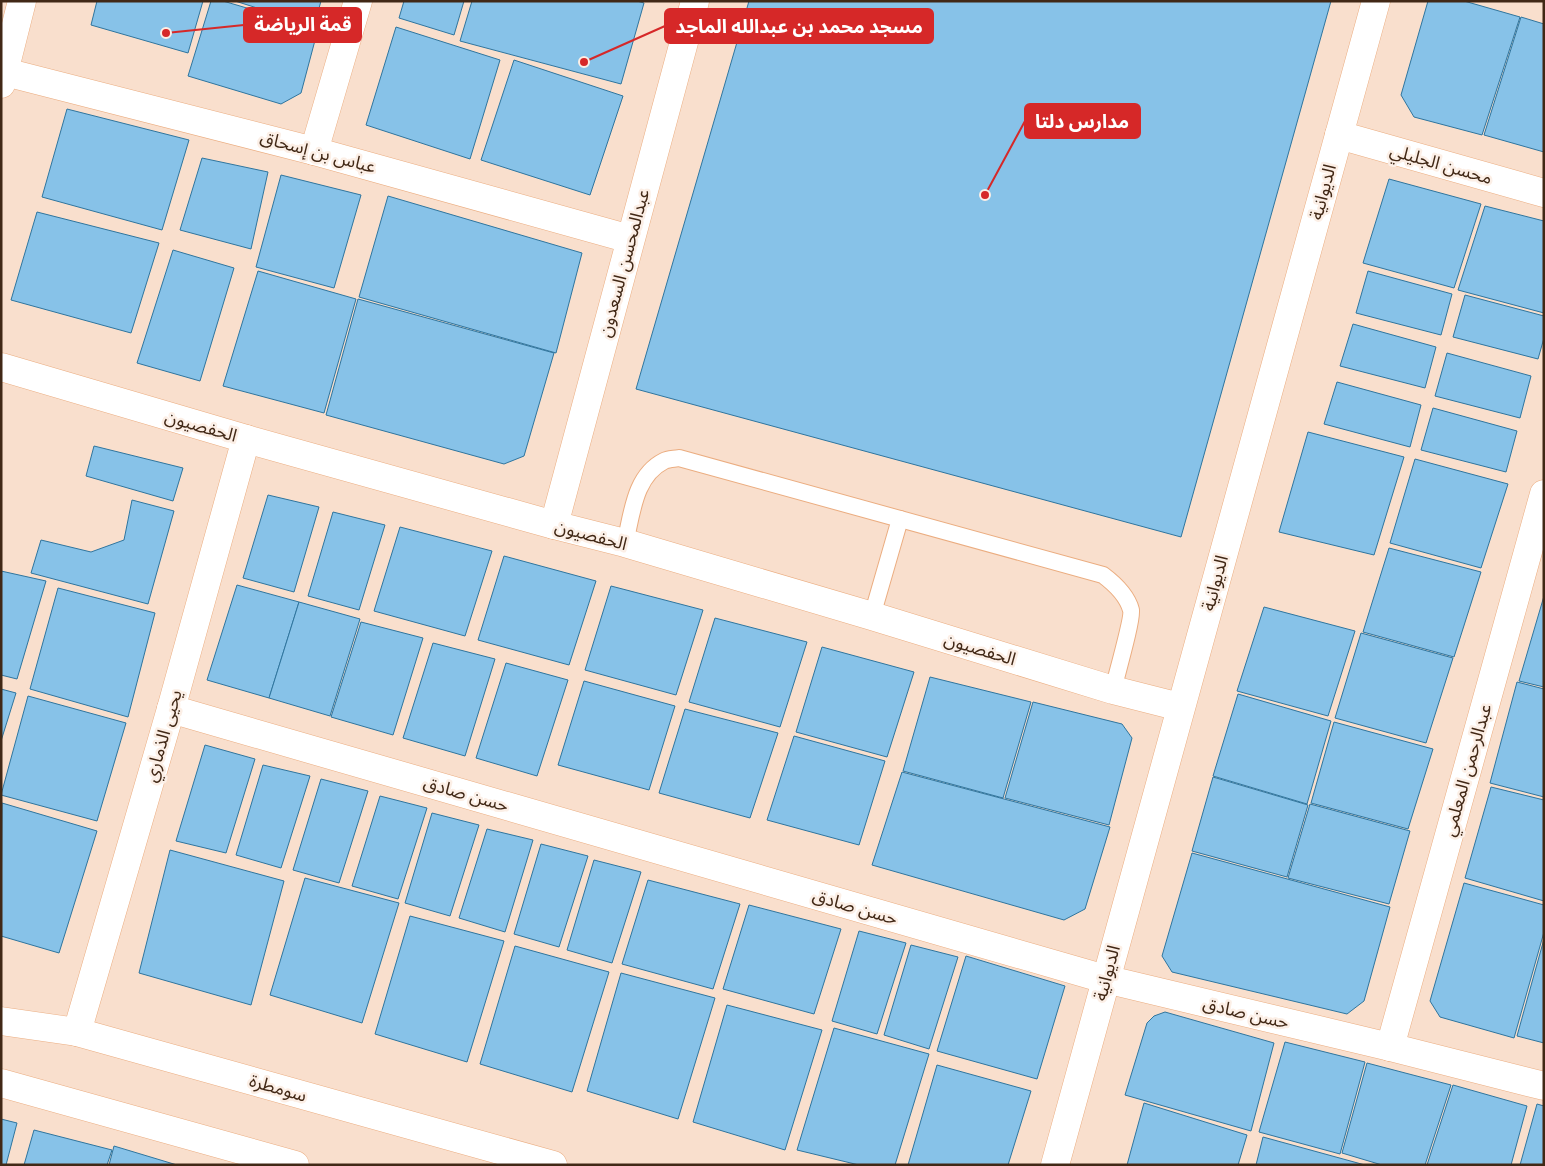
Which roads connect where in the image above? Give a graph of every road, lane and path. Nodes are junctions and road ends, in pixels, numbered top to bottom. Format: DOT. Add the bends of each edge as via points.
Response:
graph roads {
  1 [pos="22,1"];
  2 [pos="358,1"];
  3 [pos="695,1"];
  4 [pos="1376,1"];
  5 [pos="3,78"];
  6 [pos="1338,135"];
  7 [pos="314,150"];
  8 [pos="1544,193"];
  9 [pos="630,239"];
  10 [pos="3,373"];
  11 [pos="246,439"];
  12 [pos="1544,494"];
  13 [pos="900,519"];
  14 [pos="554,525"];
  15 [pos="625,543"];
  16 [pos="872,616"];
  17 [pos="1113,690"];
  18 [pos="1180,707"];
  19 [pos="171,709"];
  20 [pos="1105,979"];
  21 [pos="1,1020"];
  22 [pos="77,1032"];
  23 [pos="1390,1047"];
  24 [pos="1,1083"];
  25 [pos="1544,1086"];
  26 [pos="295,1165"];
  27 [pos="553,1165"];
  28 [pos="1055,1165"];
  1 -- 5 [label="street"];
  2 -- 7 [label="street"];
  3 -- 9 [label="street, عبدالمحسن السعدون"];
  4 -- 6 [label="street, الديوانية"];
  5 -- 7 [label="street, عباس بن إسحاق"];
  6 -- 8 [label="street, محسن الجليلي"];
  6 -- 18 [label="street, الديوانية"];
  7 -- 9 [label="street, عباس بن إسحاق"];
  9 -- 14 [label="street, عبدالمحسن السعدون"];
  10 -- 11 [label="street, الحفصيون"];
  11 -- 14 [label="street, الحفصيون"];
  11 -- 19 [label="street, يحيى الذماري"];
  12 -- 23 [label="street, عبدالرحمن المعلمي"];
  13 -- 15 [label="lane" via="679,458 664,461 650,472 638,490"];
  13 -- 16 [label="lane"];
  13 -- 17 [label="lane" via="1102,575 1115,584 1132,612"];
  14 -- 15 [label="street, الحفصيون"];
  15 -- 16 [label="street, الحفصيون"];
  16 -- 17 [label="street, الحفصيون"];
  17 -- 18 [label="street, الحفصيون"];
  18 -- 20 [label="street, الديوانية"];
  19 -- 20 [label="street, حسن صادق"];
  19 -- 22 [label="street, يحيى الذماري"];
  20 -- 23 [label="street, حسن صادق"];
  20 -- 28 [label="street, الديوانية"];
  21 -- 22 [label="street, سومطرة"];
  22 -- 27 [label="street, سومطرة"];
  23 -- 25 [label="street, حسن صادق"];
  24 -- 26 [label="street"];
}
